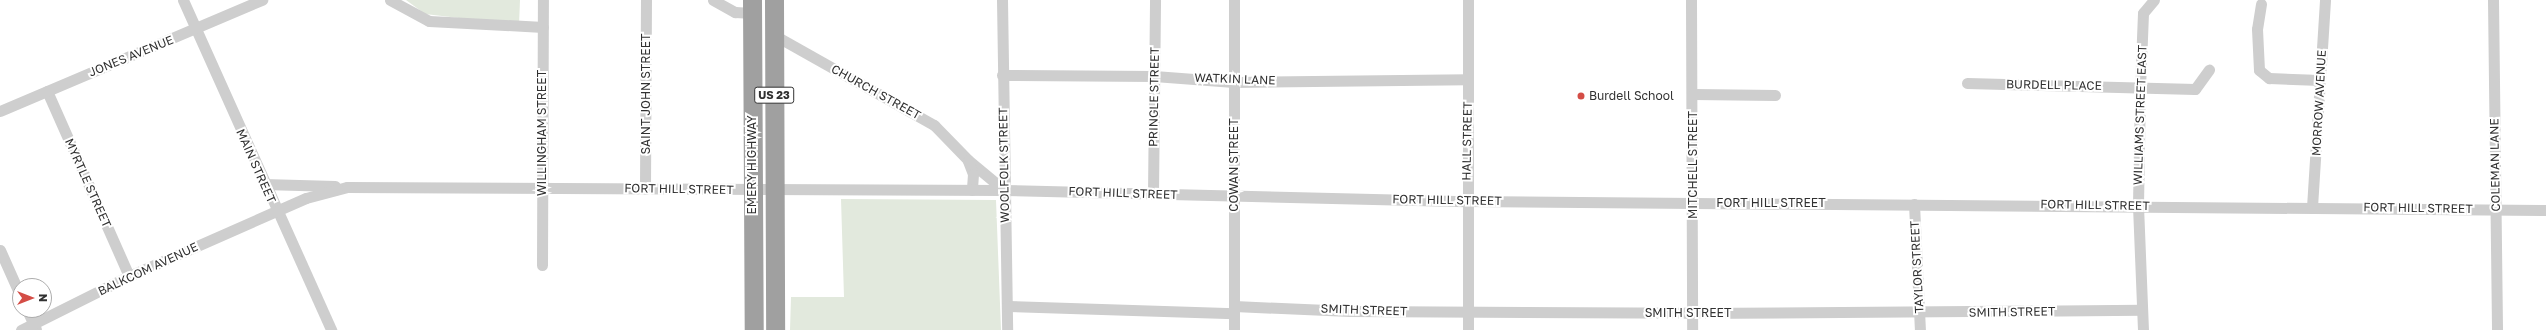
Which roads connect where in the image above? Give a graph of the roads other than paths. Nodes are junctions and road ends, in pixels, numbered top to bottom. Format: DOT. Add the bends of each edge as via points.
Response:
graph roads {
  1 [pos="183,0"];
  2 [pos="262,0"];
  3 [pos="390,0"];
  4 [pos="543,0"];
  5 [pos="646,0"];
  6 [pos="713,0"];
  7 [pos="774,0"];
  8 [pos="1002,0"];
  9 [pos="1155,0"];
  10 [pos="1234,0"];
  11 [pos="1468,0"];
  12 [pos="1691,0"];
  13 [pos="2140,0"];
  14 [pos="2154,0"];
  15 [pos="2325,0"];
  16 [pos="2493,0"];
  17 [pos="2261,4"];
  18 [pos="752,7"];
  19 [pos="2143,13"];
  20 [pos="543,27"];
  21 [pos="196,29"];
  22 [pos="774,35"];
  23 [pos="2209,70"];
  24 [pos="1002,75"];
  25 [pos="1154,76"];
  26 [pos="1468,79"];
  27 [pos="2320,80"];
  28 [pos="1234,82"];
  29 [pos="1967,83"];
  30 [pos="2140,88"];
  31 [pos="47,91"];
  32 [pos="1693,94"];
  33 [pos="1775,95"];
  34 [pos="0,111"];
  35 [pos="968,160"];
  36 [pos="264,184"];
  37 [pos="347,187"];
  38 [pos="541,188"];
  39 [pos="645,189"];
  40 [pos="752,190"];
  41 [pos="774,190"];
  42 [pos="972,190"];
  43 [pos="1004,190"];
  44 [pos="1153,194"];
  45 [pos="1234,196"];
  46 [pos="1466,201"];
  47 [pos="1693,202"];
  48 [pos="1914,204"];
  49 [pos="2138,206"];
  50 [pos="2312,207"];
  51 [pos="2496,209"];
  52 [pos="2546,210"];
  53 [pos="276,211"];
  54 [pos="0,250"];
  55 [pos="542,265"];
  56 [pos="129,276"];
  57 [pos="13,278"];
  58 [pos="1007,306"];
  59 [pos="1234,309"];
  60 [pos="2142,310"];
  61 [pos="1468,312"];
  62 [pos="1692,313"];
  63 [pos="1919,314"];
  64 [pos="35,327"];
  65 [pos="21,330"];
  66 [pos="331,330"];
  67 [pos="754,330"];
  68 [pos="775,330"];
  69 [pos="1007,330"];
  70 [pos="1234,330"];
  71 [pos="1468,330"];
  72 [pos="1692,330"];
  73 [pos="1920,330"];
  74 [pos="2143,330"];
  75 [pos="2498,330"];
  1 -- 21 [label="street, MAIN STREET"];
  2 -- 21 [label="street, JONES AVENUE"];
  3 -- 20 [label="street" via="411,15 430,21"];
  4 -- 20 [label="street, WILLINGHAM STREET"];
  5 -- 39 [label="street, SAINT JOHN STREET"];
  6 -- 18 [label="street" via="735,12"];
  7 -- 22 [label="highway, EMERY HIGHWAY / US 23"];
  8 -- 24 [label="street, WOOLFOLK STREET"];
  9 -- 25 [label="street, PRINGLE STREET"];
  10 -- 28 [label="street, COWAN STREET"];
  11 -- 26 [label="street, HALL STREET"];
  12 -- 32 [label="street, MITCHELL STREET"];
  13 -- 19 [label="street, WILLIAMS STREET EAST"];
  14 -- 19 [label="street"];
  15 -- 27 [label="street, MORROW AVENUE"];
  16 -- 51 [label="street, COLEMAN LANE"];
  17 -- 27 [label="street" via="2259,70 2270,78"];
  18 -- 40 [label="highway, EMERY HIGHWAY / US 23"];
  19 -- 30 [label="street, WILLIAMS STREET EAST"];
  20 -- 38 [label="street, WILLINGHAM STREET"];
  21 -- 31 [label="street, JONES AVENUE"];
  21 -- 36 [label="street, MAIN STREET"];
  22 -- 35 [label="street, CHURCH STREET" via="912,111 953,142"];
  22 -- 41 [label="highway, EMERY HIGHWAY / US 23"];
  23 -- 30 [label="street, BURDELL PLACE" via="2195,89"];
  24 -- 25 [label="street, WATKIN LANE"];
  24 -- 43 [label="street, WOOLFOLK STREET"];
  25 -- 28 [label="street, WATKIN LANE"];
  25 -- 44 [label="street, PRINGLE STREET"];
  26 -- 28 [label="street, WATKIN LANE"];
  26 -- 46 [label="street, HALL STREET"];
  27 -- 50 [label="street, MORROW AVENUE"];
  28 -- 45 [label="street, COWAN STREET"];
  29 -- 30 [label="street, BURDELL PLACE"];
  30 -- 49 [label="street, WILLIAMS STREET EAST"];
  31 -- 34 [label="street, JONES AVENUE"];
  31 -- 56 [label="street, MYRTLE STREET"];
  32 -- 33 [label="street"];
  32 -- 47 [label="street, MITCHELL STREET"];
  35 -- 42 [label="street, CHURCH STREET" via="973,174"];
  35 -- 43 [label="street, CHURCH STREET"];
  36 -- 37 [label="street, FORT HILL STREET"];
  36 -- 53 [label="street, MAIN STREET"];
  37 -- 38 [label="street, FORT HILL STREET"];
  37 -- 53 [label="street, FORT HILL STREET" via="319,192"];
  38 -- 39 [label="street, FORT HILL STREET"];
  38 -- 55 [label="street, WILLINGHAM STREET"];
  39 -- 40 [label="street, FORT HILL STREET"];
  40 -- 41 [label="street, FORT HILL STREET"];
  40 -- 67 [label="highway, EMERY HIGHWAY / US 23"];
  41 -- 42 [label="street, FORT HILL STREET"];
  41 -- 68 [label="highway, EMERY HIGHWAY / US 23"];
  42 -- 43 [label="street, FORT HILL STREET"];
  43 -- 44 [label="street, FORT HILL STREET"];
  43 -- 58 [label="street, WOOLFOLK STREET"];
  44 -- 45 [label="street, FORT HILL STREET"];
  45 -- 46 [label="street, FORT HILL STREET"];
  45 -- 59 [label="street, COWAN STREET"];
  46 -- 47 [label="street, FORT HILL STREET"];
  46 -- 61 [label="street, HALL STREET"];
  47 -- 48 [label="street, FORT HILL STREET"];
  47 -- 62 [label="street, MITCHELL STREET"];
  48 -- 49 [label="street, FORT HILL STREET"];
  48 -- 63 [label="street, TAYLOR STREET"];
  49 -- 50 [label="street, FORT HILL STREET"];
  49 -- 60 [label="street, WILLIAMS STREET EAST"];
  50 -- 51 [label="street, FORT HILL STREET"];
  51 -- 52 [label="street, FORT HILL STREET"];
  51 -- 75 [label="street, COLEMAN LANE"];
  53 -- 56 [label="street, BALKCOM AVENUE"];
  53 -- 66 [label="street, MAIN STREET"];
  54 -- 57 [label="street"];
  56 -- 64 [label="street, BALKCOM AVENUE"];
  58 -- 59 [label="street, SMITH STREET"];
  58 -- 69 [label="street, WOOLFOLK STREET"];
  59 -- 61 [label="street, SMITH STREET"];
  59 -- 70 [label="street, COWAN STREET"];
  60 -- 63 [label="street, SMITH STREET"];
  60 -- 74 [label="street, WILLIAMS STREET EAST"];
  61 -- 62 [label="street, SMITH STREET"];
  61 -- 71 [label="street, HALL STREET"];
  62 -- 63 [label="street, SMITH STREET"];
  62 -- 72 [label="street, MITCHELL STREET"];
  63 -- 73 [label="street, TAYLOR STREET"];
  64 -- 65 [label="street, BALKCOM AVENUE"];
}
